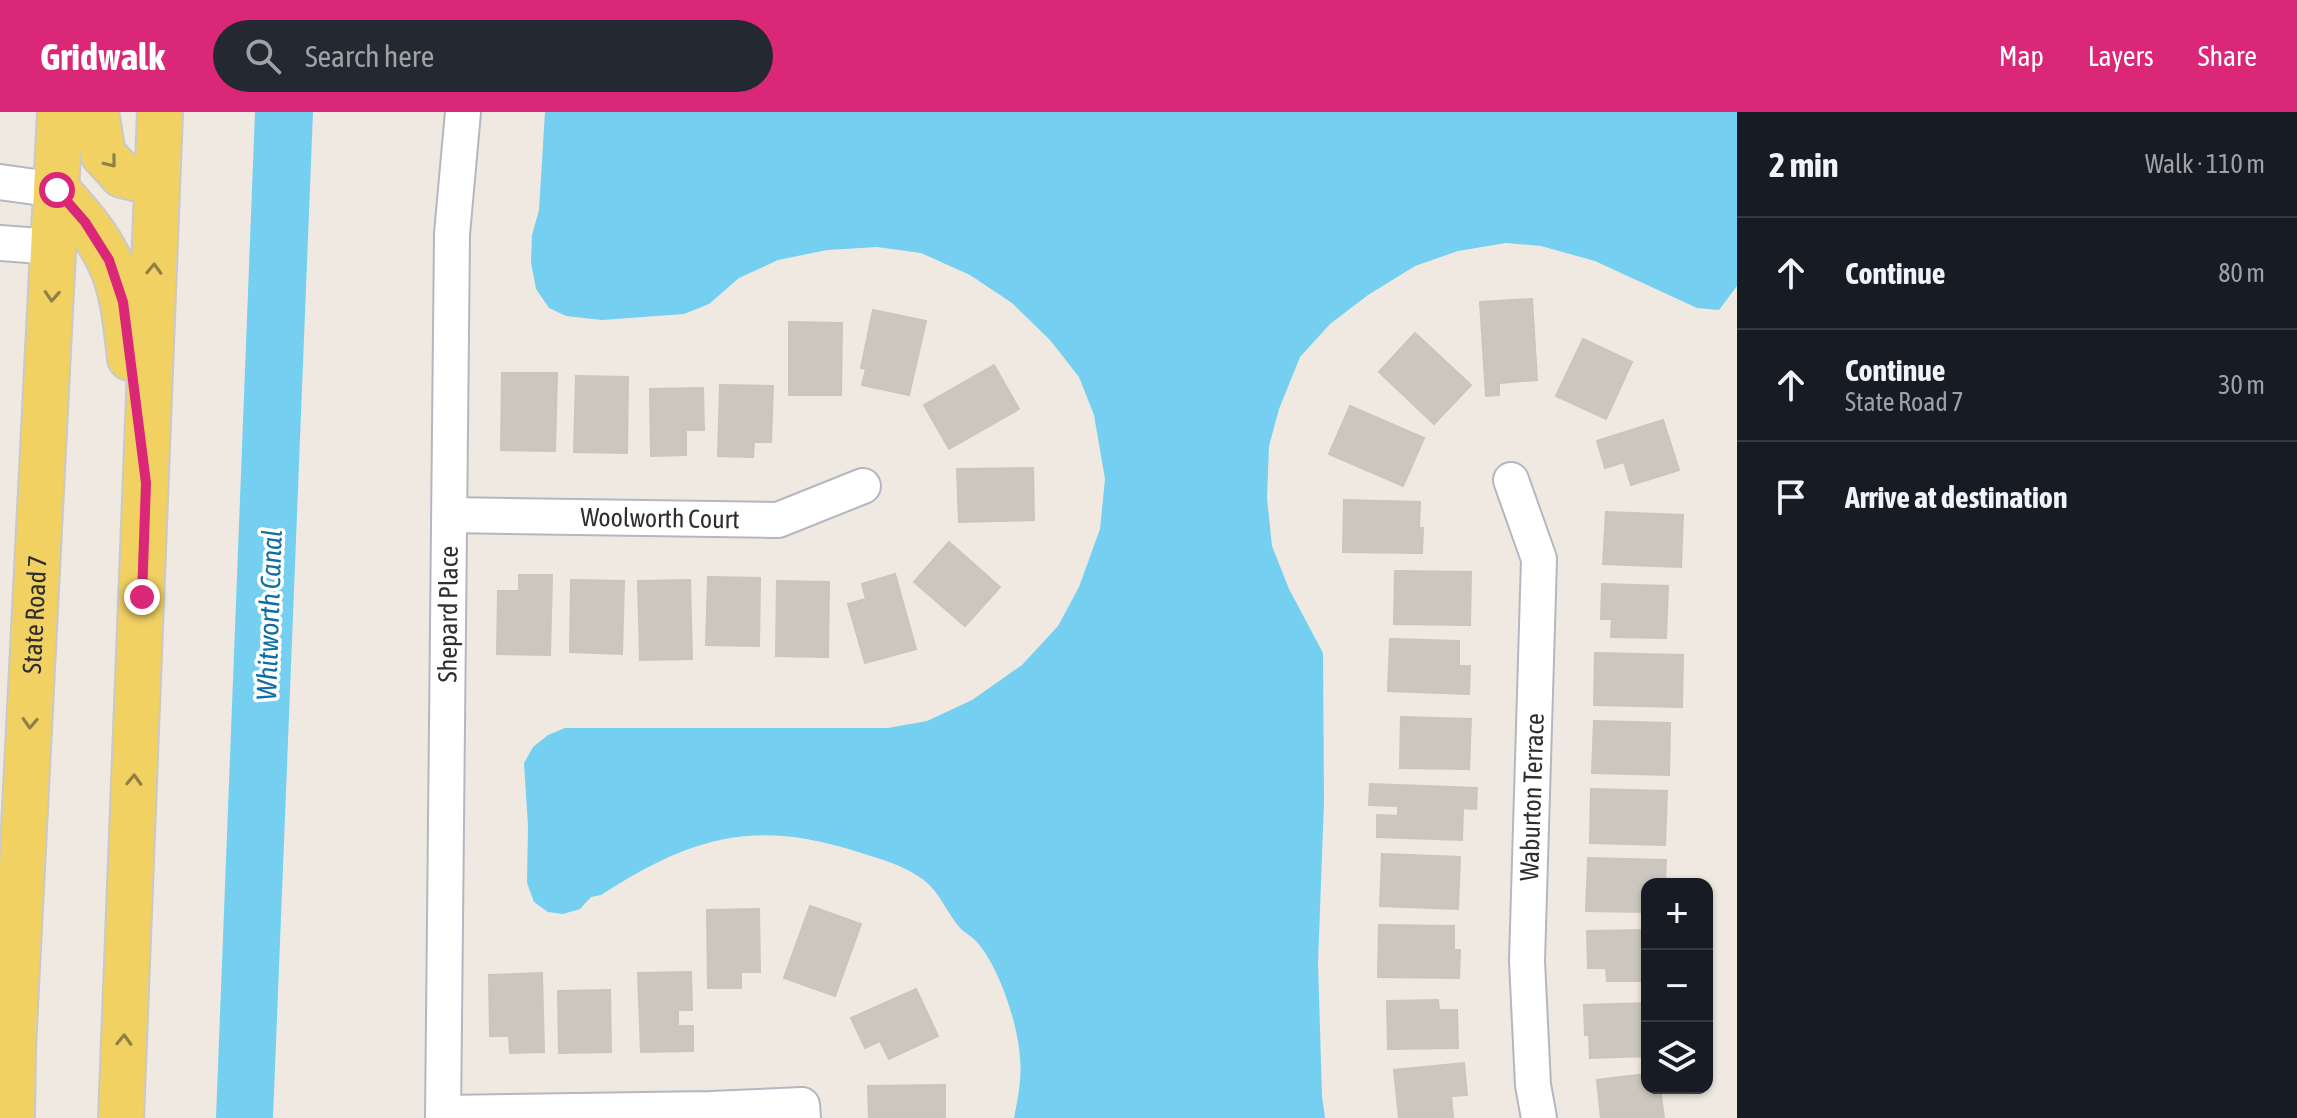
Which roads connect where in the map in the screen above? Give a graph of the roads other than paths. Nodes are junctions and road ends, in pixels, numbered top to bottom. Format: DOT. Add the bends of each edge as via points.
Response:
graph roads {
  1 [pos="60,112"];
  2 [pos="96,112"];
  3 [pos="160,112"];
  4 [pos="463,112"];
  5 [pos="0,182"];
  6 [pos="157,183"];
  7 [pos="57,190"];
  8 [pos="0,243"];
  9 [pos="54,247"];
  10 [pos="1511,480"];
  11 [pos="146,483"];
  12 [pos="863,486"];
  13 [pos="450,515"];
  14 [pos="10,946"];
  15 [pos="7,1044"];
  16 [pos="444,1116"];
  17 [pos="12,1118"];
  18 [pos="121,1118"];
  19 [pos="803,1118"];
  20 [pos="1539,1118"];
  1 -- 7 [label="main road, State Road 7"];
  2 -- 6 [label="main road, one-way" via="103,154 122,175"];
  3 -- 6 [label="main road"];
  4 -- 13 [label="street, Shepard Place" via="452,234"];
  5 -- 7 [label="street"];
  11 -- 6 [label="main road, one-way"];
  7 -- 9 [label="main road, State Road 7"];
  7 -- 11 [label="main road" via="109,260 123,302"];
  8 -- 9 [label="street"];
  9 -- 14 [label="main road, State Road 7, one-way"];
  10 -- 20 [label="street, Waburton Terrace" via="1539,559 1527,961"];
  18 -- 11 [label="main road, one-way"];
  12 -- 13 [label="street, Woolworth Court" via="778,520"];
  13 -- 16 [label="street, Shepard Place"];
  14 -- 15 [label="main road, State Road 7"];
  15 -- 17 [label="main road, State Road 7"];
  16 -- 19 [label="street" via="802,1105"];
}
